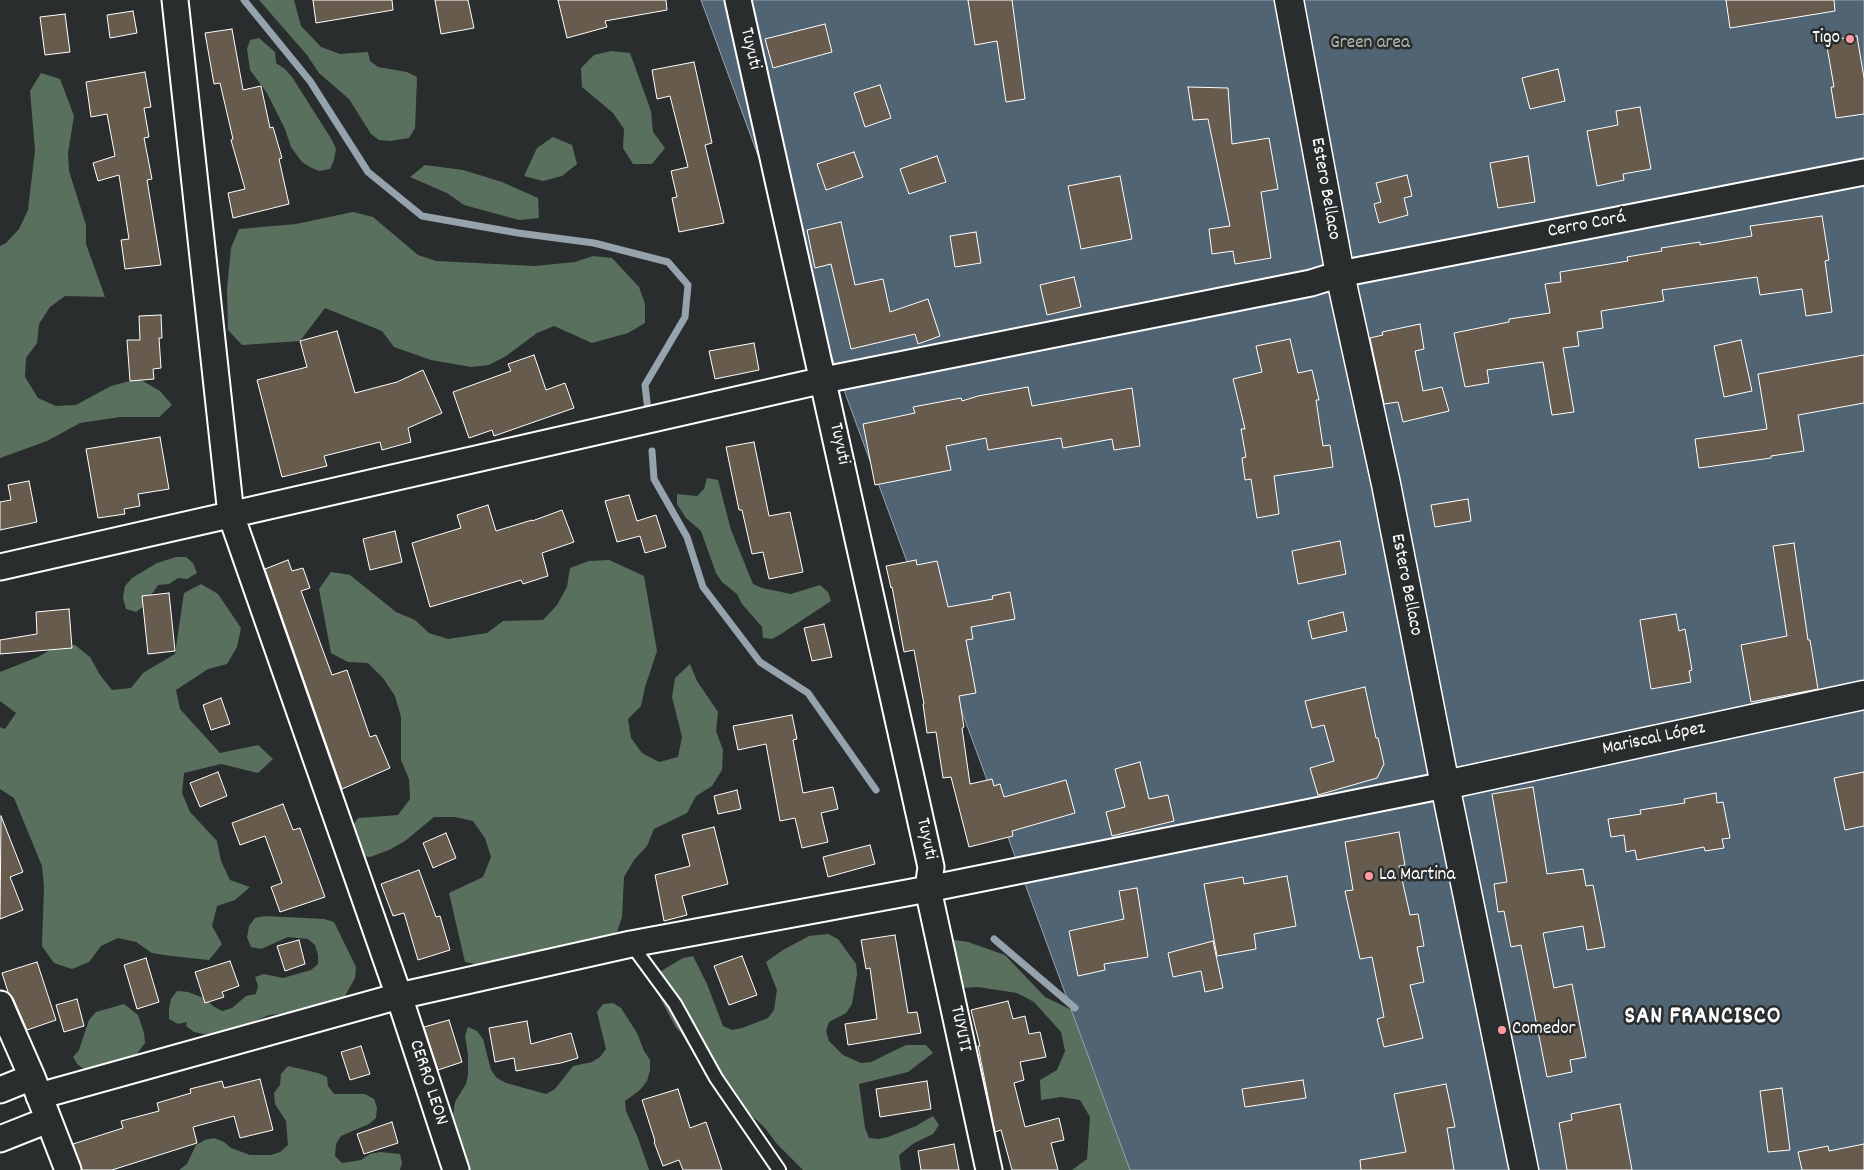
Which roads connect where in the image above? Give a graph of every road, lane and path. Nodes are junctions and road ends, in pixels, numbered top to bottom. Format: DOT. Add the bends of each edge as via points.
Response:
graph roads {
  1 [pos="175,0"];
  2 [pos="738,0"];
  3 [pos="1289,0"];
  4 [pos="1864,172"];
  5 [pos="1340,274"];
  6 [pos="824,380"];
  7 [pos="231,515"];
  8 [pos="0,567"];
  9 [pos="1864,695"];
  10 [pos="1445,785"];
  11 [pos="928,888"];
  12 [pos="631,944"];
  13 [pos="399,996"];
  14 [pos="0,1004"];
  15 [pos="36,1087"];
  16 [pos="0,1090"];
  17 [pos="48,1120"];
  18 [pos="0,1139"];
  19 [pos="68,1170"];
  20 [pos="456,1170"];
  21 [pos="779,1170"];
  22 [pos="989,1170"];
  23 [pos="1524,1170"];
  1 -- 7 [label="street, CERRO LEON"];
  2 -- 6 [label="street, Tuyuti"];
  3 -- 5 [label="street, Estero Bellaco"];
  4 -- 5 [label="street, Cerro Corá"];
  5 -- 6 [label="street, Cerro Corá" via="1311,283"];
  5 -- 10 [label="street, Estero Bellaco" via="1386,484"];
  6 -- 7 [label="street, Cerro Corá"];
  6 -- 11 [label="street, Tuyuti" via="932,867"];
  7 -- 8 [label="street, Cerro Corá"];
  7 -- 13 [label="street, CERRO LEON"];
  9 -- 10 [label="street, Mariscal López"];
  10 -- 11 [label="street"];
  10 -- 23 [label="street, Estero Bellaco"];
  11 -- 12 [label="street"];
  11 -- 22 [label="street, TUYUTI"];
  12 -- 13 [label="street"];
  12 -- 21 [label="lane" via="675,1004 716,1078"];
  13 -- 15 [label="street"];
  13 -- 20 [label="street, CERRO LEON"];
  14 -- 15 [label="street"];
  15 -- 16 [label="street"];
  15 -- 17 [label="street"];
  17 -- 18 [label="street"];
  17 -- 19 [label="street"];
}
